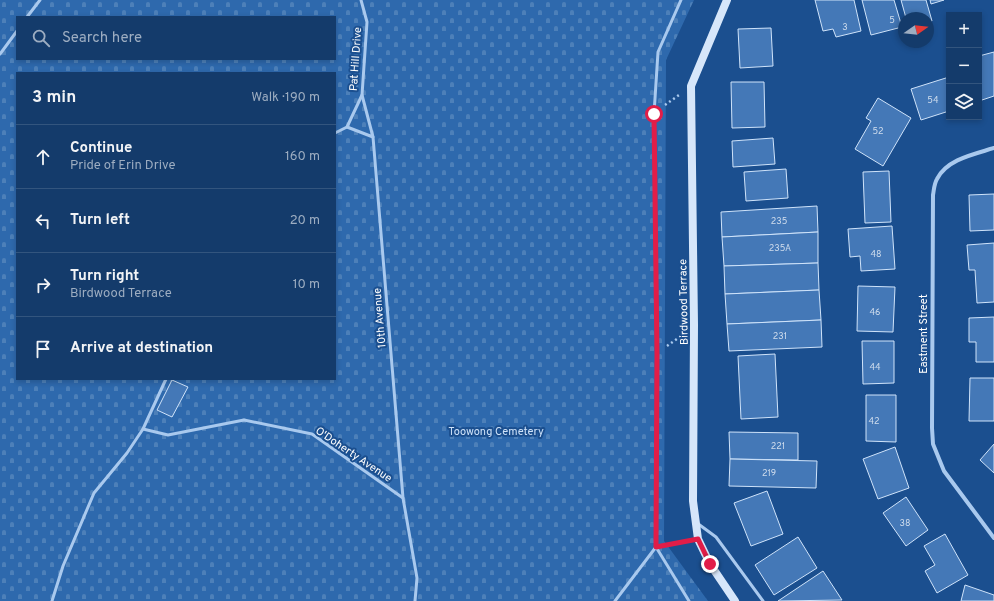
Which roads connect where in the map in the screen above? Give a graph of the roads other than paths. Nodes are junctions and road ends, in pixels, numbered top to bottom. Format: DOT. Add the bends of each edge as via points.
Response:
graph roads {
  1 [pos="40,0"];
  2 [pos="361,0"];
  3 [pos="681,0"];
  4 [pos="727,0"];
  5 [pos="28,16"];
  6 [pos="16,32"];
  7 [pos="0,54"];
  8 [pos="362,95"];
  9 [pos="347,127"];
  10 [pos="336,132"];
  11 [pos="373,136"];
  12 [pos="994,148"];
  13 [pos="166,380"];
  14 [pos="143,429"];
  15 [pos="403,498"];
  16 [pos="696,522"];
  17 [pos="994,538"];
  18 [pos="656,547"];
  19 [pos="52,601"];
  20 [pos="415,601"];
  21 [pos="615,601"];
  22 [pos="689,601"];
  23 [pos="734,601"];
  24 [pos="763,601"];
  1 -- 5 [label="lane"];
  2 -- 8 [label="lane, Pat Hill Drive" via="367,22"];
  3 -- 18 [label="lane" via="658,52 654,114"];
  4 -- 16 [label="main road, Birdwood Terrace" via="691,86 693,501"];
  6 -- 7 [label="lane"];
  8 -- 9 [label="lane, Pat Hill Drive"];
  8 -- 11 [label="lane, 10th Avenue"];
  9 -- 10 [label="lane"];
  9 -- 11 [label="lane"];
  11 -- 15 [label="lane, 10th Avenue"];
  12 -- 17 [label="street, Eastment Street" via="949,165 937,179 932,195 932,444 944,471"];
  13 -- 14 [label="lane"];
  14 -- 15 [label="lane, O'Doherty Avenue" via="168,435 244,420 312,434"];
  14 -- 19 [label="lane" via="94,493 63,566"];
  15 -- 20 [label="lane" via="417,578"];
  16 -- 23 [label="main road, Birdwood Terrace" via="698,539 710,564"];
  16 -- 24 [label="lane" via="716,537"];
  18 -- 21 [label="lane"];
  18 -- 22 [label="lane"];
}
